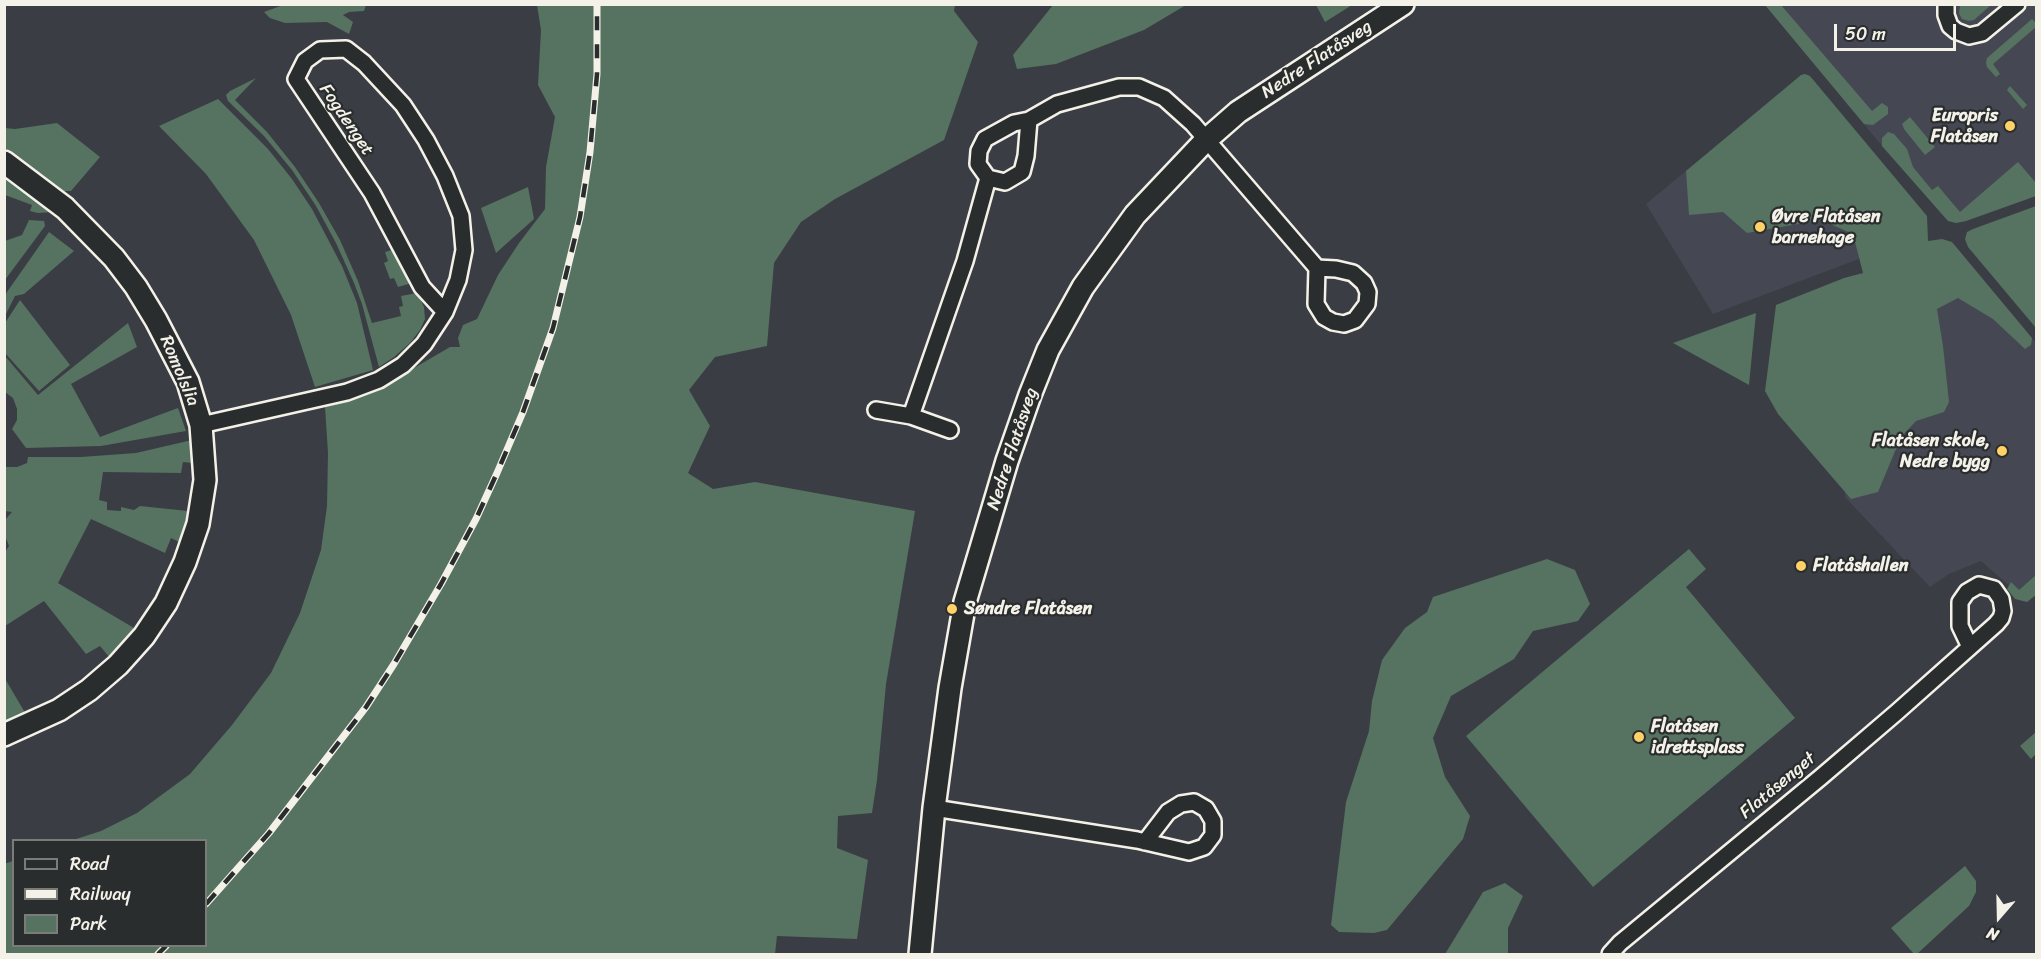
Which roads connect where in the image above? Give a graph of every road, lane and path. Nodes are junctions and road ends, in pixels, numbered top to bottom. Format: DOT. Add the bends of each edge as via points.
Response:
graph roads {
  1 [pos="1403,4"];
  2 [pos="1946,4"];
  3 [pos="2017,4"];
  4 [pos="1029,120"];
  5 [pos="1206,140"];
  6 [pos="4,162"];
  7 [pos="988,178"];
  8 [pos="1317,268"];
  9 [pos="444,312"];
  10 [pos="876,410"];
  11 [pos="911,416"];
  12 [pos="201,425"];
  13 [pos="950,430"];
  14 [pos="1970,647"];
  15 [pos="4,735"];
  16 [pos="934,808"];
  17 [pos="1144,842"];
  18 [pos="920,954"];
  19 [pos="1610,954"];
  1 -- 5 [label="street, Nedre Flatåsveg" via="1238,112"];
  2 -- 3 [label="street" via="1950,26 1969,36 1982,33"];
  4 -- 5 [label="street" via="1057,104 1119,87 1139,87 1164,98"];
  4 -- 7 [label="street" via="1022,172 1005,182"];
  4 -- 7 [label="street" via="1014,123 985,139 978,164"];
  5 -- 8 [label="street"];
  5 -- 16 [label="street, Nedre Flatåsveg" via="1135,215 1083,287 1048,350 1030,395 965,602"];
  6 -- 12 [label="street, Romolslia" via="65,208 125,272 156,320 188,382"];
  7 -- 11 [label="street" via="965,261"];
  9 -- 9 [label="street, Fogdenget" via="458,280 464,250 460,216 446,176 403,105 375,74 345,49 320,50 304,61 296,79 372,193 422,287"];
  9 -- 12 [label="street, Fogdenget" via="424,345 379,381"];
  10 -- 11 [label="street"];
  11 -- 13 [label="street"];
  12 -- 15 [label="street, Romolslia" via="206,480 198,524 166,603 144,636 89,690 59,710"];
  14 -- 19 [label="street, Flatåsenget"];
  16 -- 17 [label="street"];
  16 -- 18 [label="street, Nedre Flatåsveg"];
}
